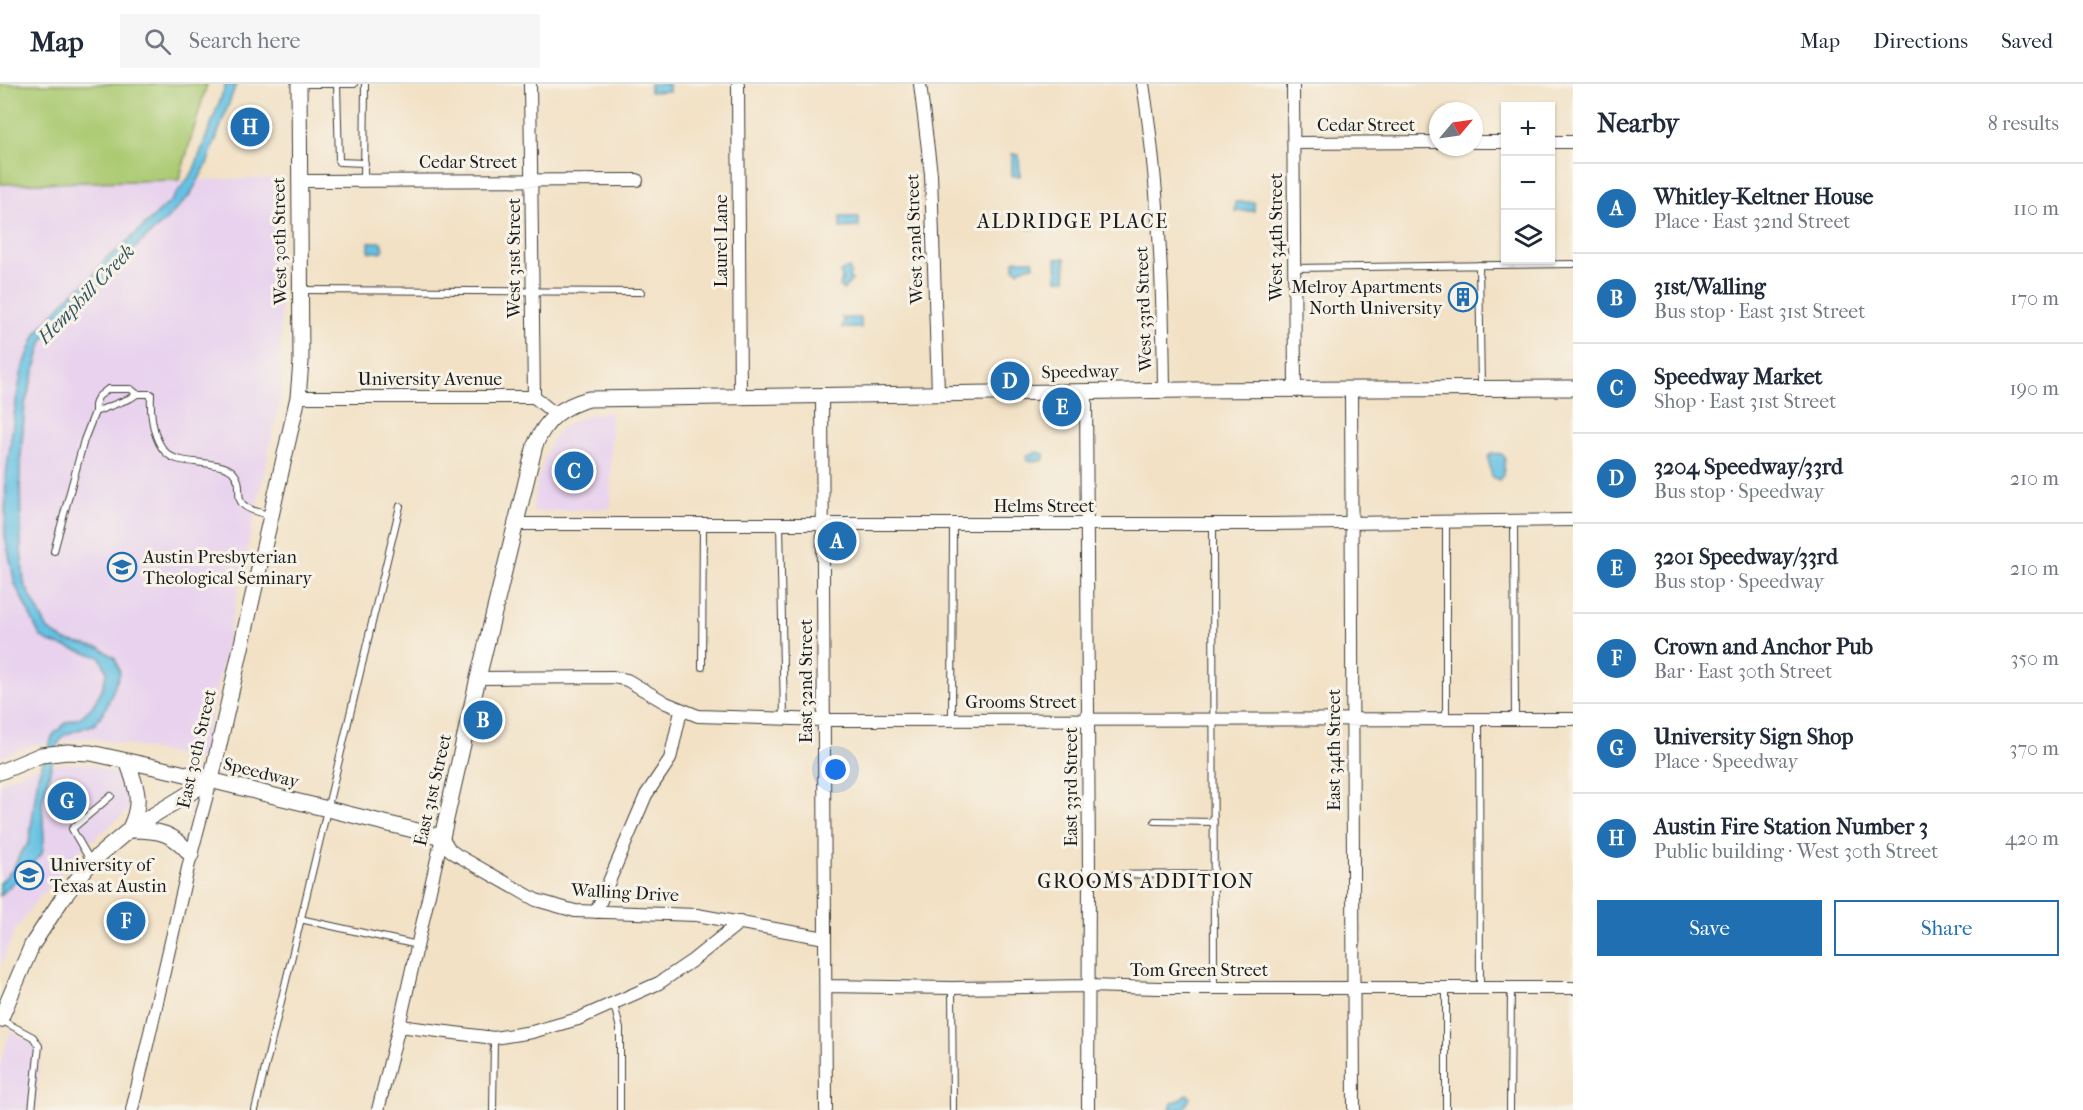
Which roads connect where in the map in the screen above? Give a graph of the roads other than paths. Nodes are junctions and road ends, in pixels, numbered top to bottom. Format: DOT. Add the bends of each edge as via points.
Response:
graph roads {
  1 [pos="299,84"];
  2 [pos="337,84"];
  3 [pos="354,84"];
  4 [pos="365,84"];
  5 [pos="530,84"];
  6 [pos="738,84"];
  7 [pos="920,84"];
  8 [pos="1143,84"];
  9 [pos="1293,84"];
  10 [pos="1429,142"];
  11 [pos="1483,142"];
  12 [pos="1501,142"];
  13 [pos="1555,142"];
  14 [pos="1573,142"];
  15 [pos="1294,143"];
  16 [pos="365,163"];
  17 [pos="532,180"];
  18 [pos="637,180"];
  19 [pos="299,181"];
  20 [pos="364,181"];
  21 [pos="1573,264"];
  22 [pos="1479,265"];
  23 [pos="1294,268"];
  24 [pos="301,290"];
  25 [pos="531,291"];
  26 [pos="641,292"];
  27 [pos="1481,388"];
  28 [pos="1573,388"];
  29 [pos="1295,389"];
  30 [pos="1351,389"];
  31 [pos="1164,390"];
  32 [pos="1086,392"];
  33 [pos="938,393"];
  34 [pos="137,394"];
  35 [pos="822,395"];
  36 [pos="298,397"];
  37 [pos="534,397"];
  38 [pos="740,397"];
  39 [pos="95,412"];
  40 [pos="555,414"];
  41 [pos="400,506"];
  42 [pos="271,516"];
  43 [pos="1446,520"];
  44 [pos="1514,520"];
  45 [pos="1573,520"];
  46 [pos="1351,522"];
  47 [pos="516,524"];
  48 [pos="703,524"];
  49 [pos="780,524"];
  50 [pos="823,524"];
  51 [pos="953,524"];
  52 [pos="1088,524"];
  53 [pos="1213,524"];
  54 [pos="54,551"];
  55 [pos="702,667"];
  56 [pos="478,678"];
  57 [pos="681,711"];
  58 [pos="784,719"];
  59 [pos="1515,719"];
  60 [pos="1573,719"];
  61 [pos="824,720"];
  62 [pos="952,720"];
  63 [pos="1089,720"];
  64 [pos="1213,720"];
  65 [pos="1352,720"];
  66 [pos="1446,720"];
  67 [pos="1479,720"];
  68 [pos="127,761"];
  69 [pos="0,772"];
  70 [pos="211,780"];
  71 [pos="111,796"];
  72 [pos="326,809"];
  73 [pos="1155,821"];
  74 [pos="1214,822"];
  75 [pos="129,830"];
  76 [pos="442,837"];
  77 [pos="191,855"];
  78 [pos="91,862"];
  79 [pos="1214,874"];
  80 [pos="1089,875"];
  81 [pos="596,912"];
  82 [pos="300,919"];
  83 [pos="740,922"];
  84 [pos="825,938"];
  85 [pos="418,945"];
  86 [pos="826,986"];
  87 [pos="1088,986"];
  88 [pos="952,988"];
  89 [pos="1214,988"];
  90 [pos="1353,988"];
  91 [pos="1446,988"];
  92 [pos="1480,988"];
  93 [pos="1511,988"];
  94 [pos="1573,988"];
  95 [pos="614,1004"];
  96 [pos="0,1020"];
  97 [pos="399,1026"];
  98 [pos="494,1038"];
  99 [pos="32,1110"];
  100 [pos="132,1110"];
  101 [pos="255,1110"];
  102 [pos="378,1110"];
  103 [pos="493,1110"];
  104 [pos="620,1110"];
  105 [pos="826,1110"];
  106 [pos="952,1110"];
  107 [pos="1088,1110"];
  108 [pos="1354,1110"];
  109 [pos="1446,1110"];
  110 [pos="1510,1110"];
  1 -- 2 [label="lane"];
  1 -- 19 [label="street, West 30th Street"];
  2 -- 3 [label="lane"];
  2 -- 16 [label="lane" via="339,162"];
  4 -- 16 [label="lane"];
  5 -- 17 [label="street, West 31st Street"];
  6 -- 38 [label="street, Laurel Lane"];
  7 -- 33 [label="street, West 32nd Street" via="931,174"];
  8 -- 31 [label="street, West 33rd Street" via="1156,190"];
  9 -- 15 [label="street, West 34th Street"];
  10 -- 15 [label="street, Cedar Street"];
  11 -- 12 [label="street"];
  13 -- 14 [label="street"];
  15 -- 23 [label="street, West 34th Street"];
  16 -- 20 [label="lane"];
  17 -- 18 [label="street, Cedar Street"];
  17 -- 20 [label="street, Cedar Street"];
  17 -- 25 [label="street, West 31st Street"];
  19 -- 20 [label="street, Cedar Street"];
  19 -- 24 [label="street, West 30th Street"];
  21 -- 22 [label="lane"];
  22 -- 23 [label="lane"];
  22 -- 27 [label="lane"];
  23 -- 29 [label="street, West 34th Street"];
  24 -- 25 [label="lane"];
  24 -- 36 [label="street, West 30th Street"];
  25 -- 26 [label="lane"];
  25 -- 37 [label="street, West 31st Street"];
  27 -- 28 [label="street, Speedway"];
  27 -- 30 [label="street, Speedway"];
  29 -- 30 [label="street, Speedway"];
  29 -- 31 [label="street, Speedway"];
  30 -- 46 [label="street, East 34th Street"];
  31 -- 32 [label="street, Speedway"];
  32 -- 33 [label="street, Speedway"];
  32 -- 52 [label="street, East 33rd Street"];
  33 -- 35 [label="street, Speedway"];
  34 -- 39 [label="lane"];
  34 -- 39 [label="lane" via="131,389 108,389 98,397"];
  34 -- 42 [label="lane" via="151,394 150,411 162,448 175,459 223,466 232,471 242,506"];
  35 -- 38 [label="street, Speedway"];
  35 -- 50 [label="street, East 32nd Street"];
  36 -- 37 [label="street, University Avenue"];
  36 -- 42 [label="street, East 30th Street"];
  37 -- 40 [label="street"];
  38 -- 40 [label="street, Speedway" via="589,399"];
  39 -- 54 [label="lane"];
  40 -- 47 [label="street, East 31st Street" via="536,445"];
  41 -- 72 [label="lane"];
  42 -- 70 [label="street, East 30th Street"];
  43 -- 44 [label="street, Helms Street"];
  43 -- 46 [label="street, Helms Street"];
  43 -- 66 [label="lane"];
  44 -- 45 [label="street, Helms Street"];
  44 -- 59 [label="lane"];
  46 -- 53 [label="street, Helms Street"];
  46 -- 65 [label="street, East 34th Street"];
  47 -- 48 [label="street, Helms Street"];
  47 -- 56 [label="street, East 31st Street"];
  48 -- 49 [label="street, Helms Street"];
  48 -- 55 [label="lane"];
  49 -- 50 [label="street, Helms Street"];
  49 -- 58 [label="lane"];
  50 -- 51 [label="street, Helms Street"];
  50 -- 61 [label="street, East 32nd Street"];
  51 -- 52 [label="street, Helms Street"];
  51 -- 62 [label="lane"];
  52 -- 53 [label="street, Helms Street"];
  52 -- 63 [label="street, East 33rd Street"];
  53 -- 64 [label="lane"];
  56 -- 57 [label="street, Grooms Street" via="613,676"];
  56 -- 76 [label="street, East 31st Street"];
  57 -- 58 [label="street, Grooms Street" via="698,716"];
  57 -- 81 [label="street" via="670,759 646,795"];
  58 -- 61 [label="street, Grooms Street"];
  59 -- 60 [label="street, Grooms Street"];
  59 -- 67 [label="street, Grooms Street"];
  61 -- 62 [label="street, Grooms Street"];
  61 -- 84 [label="street, East 32nd Street"];
  62 -- 63 [label="street, Grooms Street"];
  63 -- 64 [label="street, Grooms Street"];
  63 -- 80 [label="street, East 33rd Street"];
  64 -- 65 [label="street, Grooms Street"];
  64 -- 74 [label="lane"];
  65 -- 66 [label="street, Grooms Street"];
  65 -- 90 [label="street, East 34th Street"];
  66 -- 67 [label="street, Grooms Street"];
  67 -- 92 [label="lane"];
  68 -- 69 [label="street, Speedway" via="91,753 54,753"];
  68 -- 70 [label="street, Speedway"];
  68 -- 75 [label="street" via="138,790 137,815"];
  70 -- 72 [label="street, Speedway"];
  70 -- 75 [label="street"];
  70 -- 77 [label="street, East 30th Street"];
  71 -- 78 [label="lane" via="72,829"];
  72 -- 76 [label="street, Speedway"];
  72 -- 82 [label="lane"];
  73 -- 74 [label="lane"];
  74 -- 79 [label="lane"];
  75 -- 77 [label="street" via="169,835"];
  75 -- 78 [label="street"];
  76 -- 81 [label="street, Walling Drive" via="450,850 536,900 575,911"];
  76 -- 85 [label="street, East 31st Street"];
  77 -- 100 [label="street, East 30th Street"];
  78 -- 96 [label="street" via="32,945"];
  79 -- 80 [label="lane"];
  79 -- 89 [label="lane"];
  80 -- 87 [label="street, East 33rd Street"];
  81 -- 83 [label="street, Walling Drive" via="697,915"];
  82 -- 85 [label="lane"];
  82 -- 101 [label="lane"];
  83 -- 84 [label="street, Walling Drive"];
  83 -- 95 [label="street" via="693,960"];
  84 -- 86 [label="street, East 32nd Street"];
  85 -- 97 [label="street, East 31st Street"];
  86 -- 88 [label="street, Tom Green Street"];
  86 -- 105 [label="street, East 32nd Street"];
  87 -- 88 [label="street, Tom Green Street"];
  87 -- 89 [label="street, Tom Green Street"];
  87 -- 107 [label="street, East 33rd Street"];
  88 -- 106 [label="lane"];
  89 -- 90 [label="street, Tom Green Street"];
  90 -- 91 [label="street, Tom Green Street"];
  90 -- 108 [label="street, East 34th Street"];
  91 -- 92 [label="street, Tom Green Street"];
  91 -- 109 [label="lane"];
  92 -- 93 [label="street, Tom Green Street"];
  93 -- 94 [label="street, Tom Green Street"];
  93 -- 110 [label="lane"];
  95 -- 98 [label="street" via="579,1019"];
  95 -- 104 [label="lane" via="620,1029"];
  96 -- 99 [label="lane" via="33,1037 39,1046"];
  97 -- 98 [label="street"];
  97 -- 102 [label="street, East 31st Street"];
  98 -- 103 [label="lane"];
}
